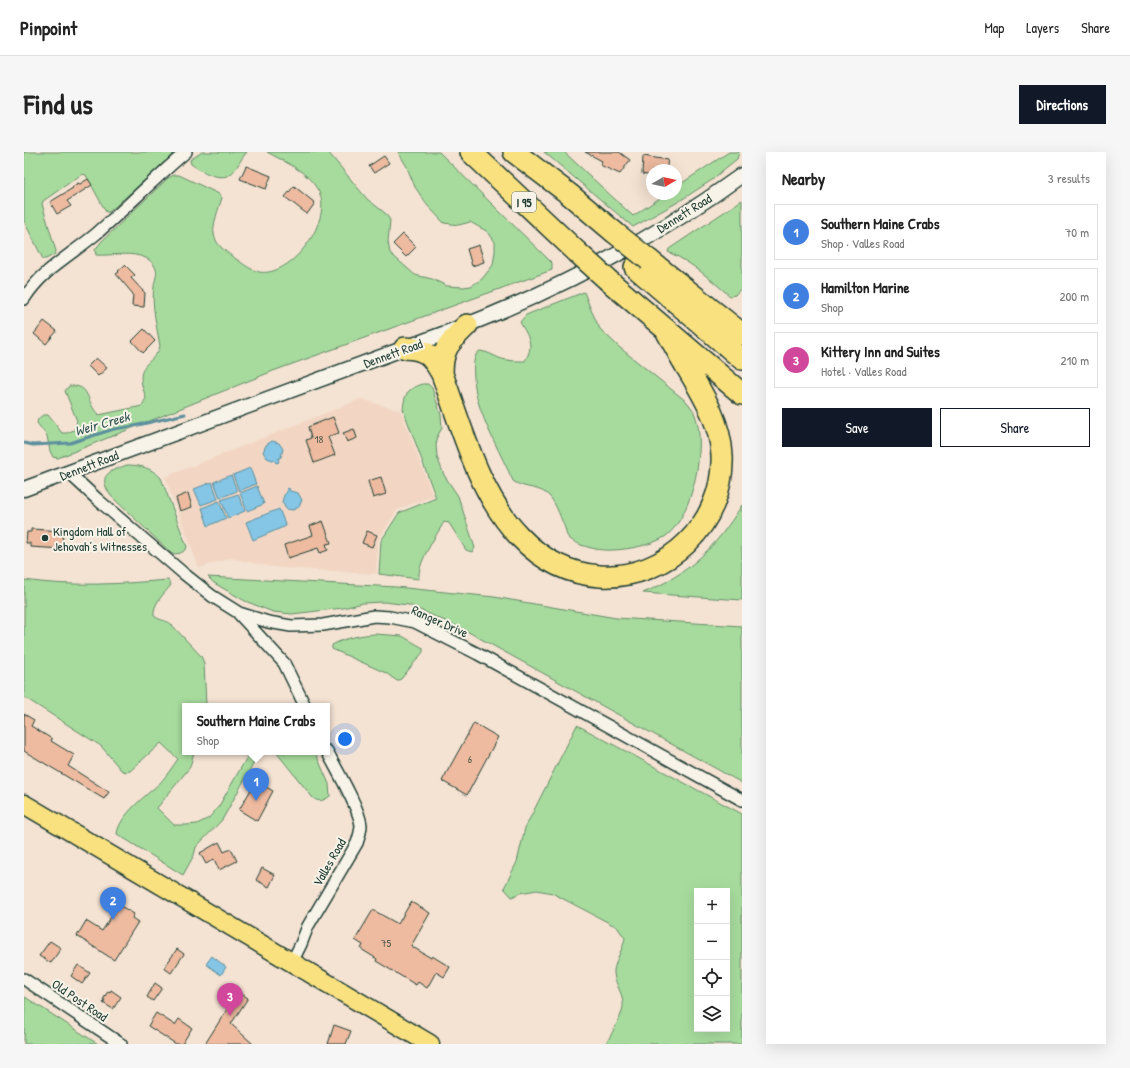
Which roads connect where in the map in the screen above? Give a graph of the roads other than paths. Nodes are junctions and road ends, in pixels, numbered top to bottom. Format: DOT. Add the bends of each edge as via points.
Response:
graph roads {
  1 [pos="186,152"];
  2 [pos="471,152"];
  3 [pos="508,152"];
  4 [pos="514,152"];
  5 [pos="742,175"];
  6 [pos="608,235"];
  7 [pos="642,264"];
  8 [pos="26,291"];
  9 [pos="467,325"];
  10 [pos="667,332"];
  11 [pos="742,334"];
  12 [pos="405,348"];
  13 [pos="742,359"];
  14 [pos="442,374"];
  15 [pos="742,394"];
  16 [pos="69,473"];
  17 [pos="24,489"];
  18 [pos="239,613"];
  19 [pos="304,703"];
  20 [pos="329,755"];
  21 [pos="742,800"];
  22 [pos="24,804"];
  23 [pos="292,962"];
  24 [pos="24,979"];
  25 [pos="121,1044"];
  26 [pos="430,1044"];
  1 -- 8 [label="street" via="94,235 48,269"];
  2 -- 10 [label="highway, I 95, bridge"];
  3 -- 6 [label="highway, I 95"];
  4 -- 6 [label="highway" via="569,194"];
  5 -- 9 [label="street, Dennett Road" via="641,241 576,277"];
  6 -- 7 [label="highway, I 95"];
  7 -- 11 [label="highway"];
  7 -- 13 [label="highway, I 95"];
  9 -- 12 [label="street, Dennett Road"];
  9 -- 14 [label="highway" via="454,337 444,353"];
  10 -- 14 [label="highway" via="715,420 722,456 719,486 708,516 699,530 676,554 646,570 630,574 599,576 569,570 542,556 519,536 495,504 476,465"];
  10 -- 15 [label="highway, I 95"];
  12 -- 14 [label="highway" via="421,349"];
  12 -- 16 [label="street, Dennett Road"];
  16 -- 17 [label="street, Dennett Road"];
  16 -- 18 [label="street, Ranger Drive" via="183,573"];
  18 -- 19 [label="street" via="284,663"];
  18 -- 21 [label="street, Ranger Drive" via="291,626 324,625 374,616 415,622"];
  20 -- 23 [label="street, Valles Road" via="357,813 361,825 360,835 308,926"];
  22 -- 23 [label="main road"];
  23 -- 26 [label="main road"];
  24 -- 25 [label="street, Old Post Road"];
}
